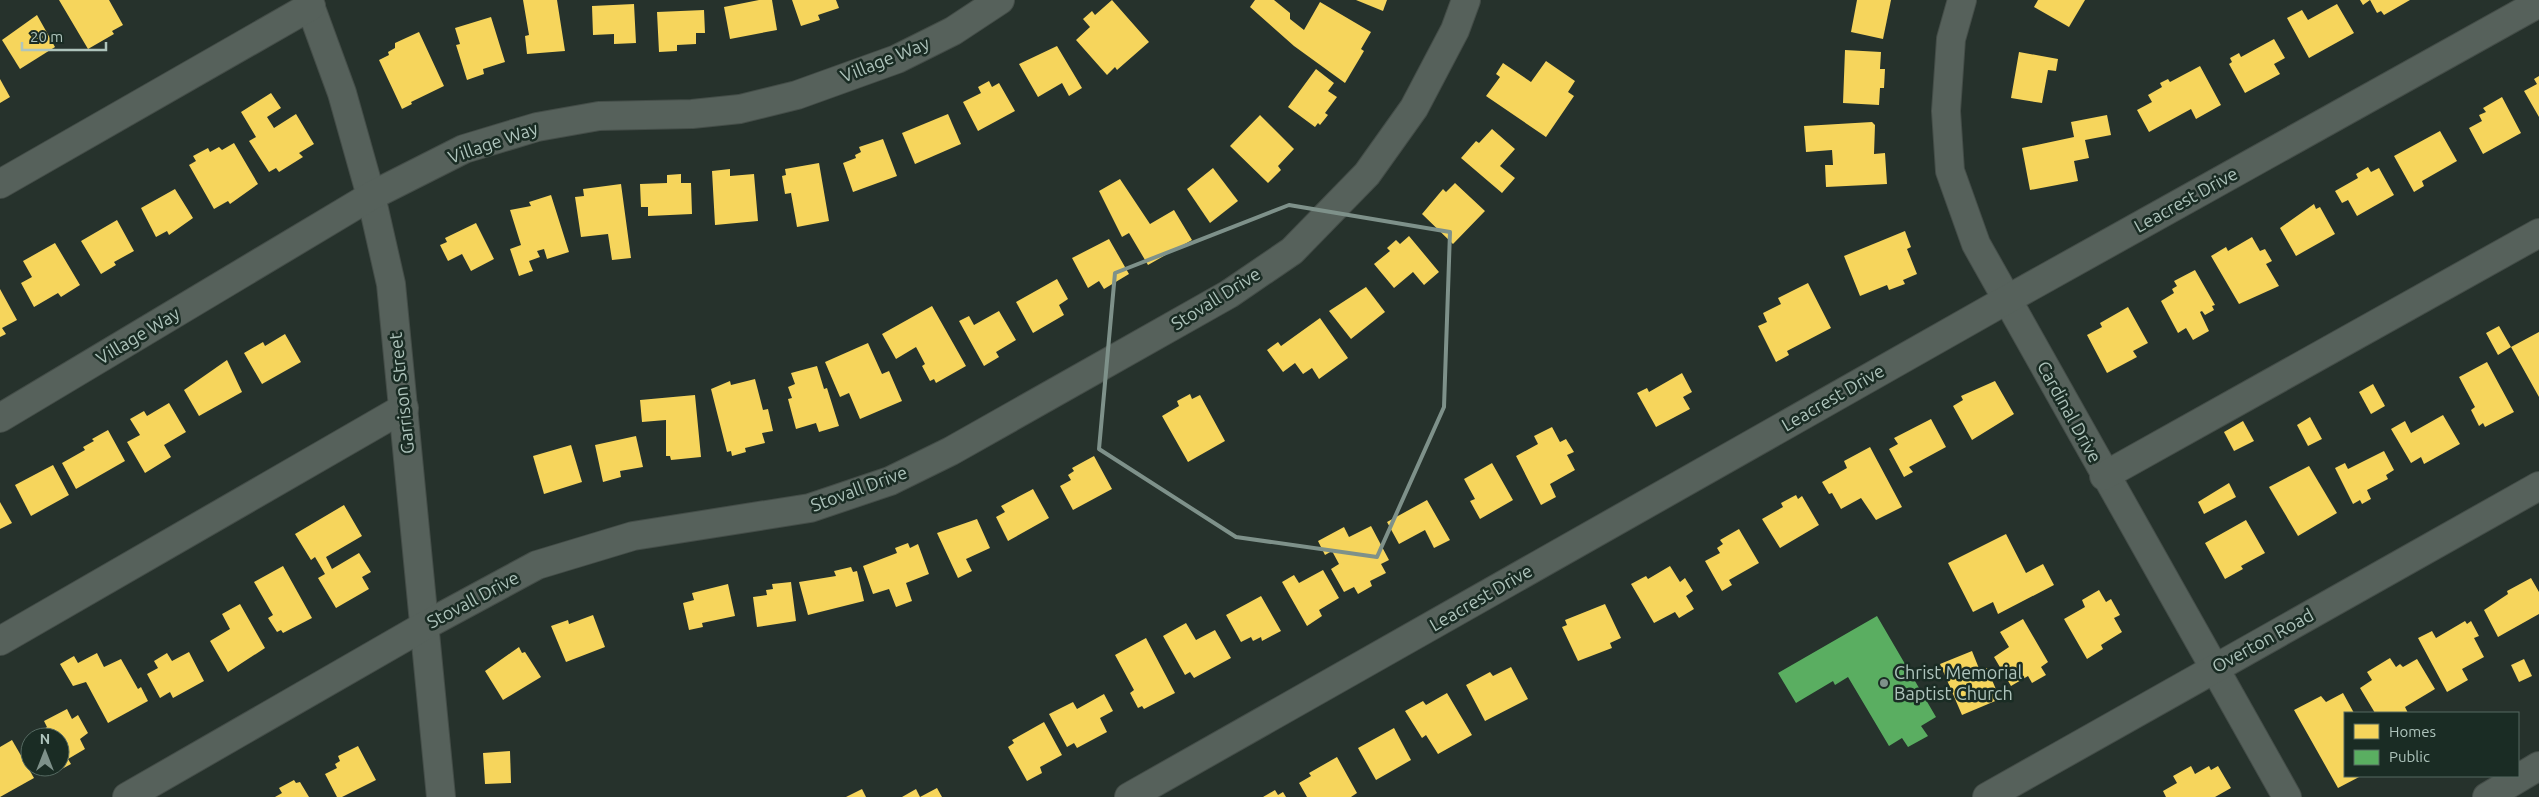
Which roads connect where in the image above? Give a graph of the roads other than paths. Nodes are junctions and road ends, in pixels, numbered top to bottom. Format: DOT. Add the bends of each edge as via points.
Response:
graph roads {
  1 [pos="1000,0"];
  2 [pos="1466,0"];
  3 [pos="1962,0"];
  4 [pos="309,3"];
  5 [pos="2539,3"];
  6 [pos="0,184"];
  7 [pos="371,196"];
  8 [pos="2539,233"];
  9 [pos="2008,299"];
  10 [pos="404,408"];
  11 [pos="0,418"];
  12 [pos="2104,476"];
  13 [pos="2539,486"];
  14 [pos="426,625"];
  15 [pos="0,641"];
  16 [pos="2215,669"];
  17 [pos="2539,766"];
  18 [pos="126,797"];
  19 [pos="441,797"];
  20 [pos="1129,797"];
  21 [pos="1987,797"];
  22 [pos="2287,797"];
  23 [pos="2487,797"];
  1 -- 7 [label="street, Village Way" via="953,31 897,59 797,95 740,109 692,114 599,116 537,127 464,149"];
  2 -- 14 [label="street, Stovall Drive" via="1455,30 1414,108 1367,174 1292,250 1229,294 951,451 890,481 810,508 633,536 537,565"];
  3 -- 9 [label="street, Cardinal Drive" via="1951,39 1946,111 1950,171 1976,244"];
  4 -- 6 [label="street"];
  4 -- 7 [label="street, Garrison Street" via="342,93"];
  5 -- 9 [label="street, Leacrest Drive"];
  7 -- 10 [label="street, Garrison Street" via="391,284"];
  7 -- 11 [label="street, Village Way"];
  8 -- 12 [label="street"];
  9 -- 12 [label="street, Cardinal Drive"];
  9 -- 20 [label="street, Leacrest Drive"];
  10 -- 14 [label="street, Garrison Street"];
  10 -- 15 [label="street"];
  12 -- 16 [label="street, Cardinal Drive"];
  13 -- 16 [label="street, Overton Road"];
  14 -- 18 [label="street, Stovall Drive"];
  14 -- 19 [label="street, Garrison Street"];
  16 -- 21 [label="street, Overton Road"];
  16 -- 22 [label="street, Cardinal Drive"];
  17 -- 23 [label="street"];
}
